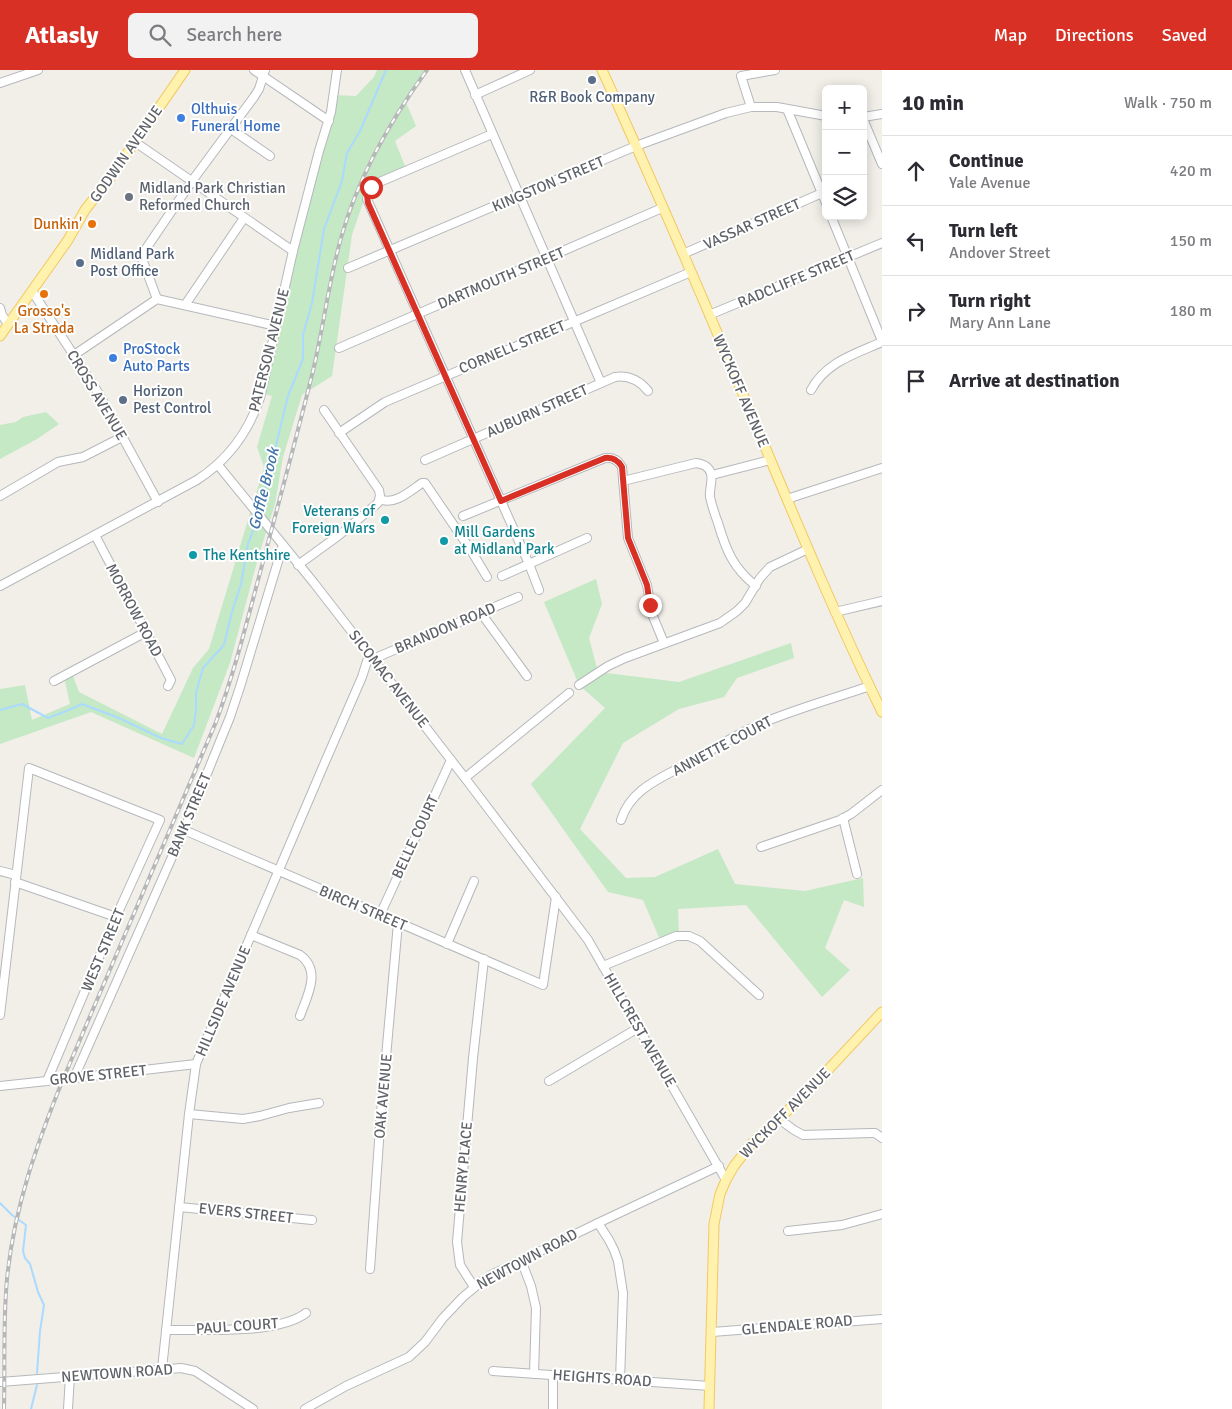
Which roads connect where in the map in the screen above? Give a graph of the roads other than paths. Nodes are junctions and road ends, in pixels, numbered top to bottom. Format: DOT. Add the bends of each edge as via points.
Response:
graph roads {
  1 [pos="38,70"];
  2 [pos="185,70"];
  3 [pos="254,70"];
  4 [pos="337,70"];
  5 [pos="465,70"];
  6 [pos="530,70"];
  7 [pos="602,70"];
  8 [pos="775,70"];
  9 [pos="264,73"];
  10 [pos="0,83"];
  11 [pos="476,94"];
  12 [pos="751,107"];
  13 [pos="787,109"];
  14 [pos="882,114"];
  15 [pos="822,115"];
  16 [pos="867,117"];
  17 [pos="329,121"];
  18 [pos="231,128"];
  19 [pos="867,128"];
  20 [pos="492,134"];
  21 [pos="135,142"];
  22 [pos="636,146"];
  23 [pos="270,156"];
  24 [pos="882,164"];
  25 [pos="192,181"];
  26 [pos="822,194"];
  27 [pos="519,196"];
  28 [pos="662,208"];
  29 [pos="244,218"];
  30 [pos="833,220"];
  31 [pos="882,243"];
  32 [pos="293,251"];
  33 [pos="390,251"];
  34 [pos="683,254"];
  35 [pos="848,257"];
  36 [pos="546,258"];
  37 [pos="348,268"];
  38 [pos="691,272"];
  39 [pos="32,291"];
  40 [pos="157,299"];
  41 [pos="185,305"];
  42 [pos="0,308"];
  43 [pos="418,314"];
  44 [pos="709,315"];
  45 [pos="574,321"];
  46 [pos="8,324"];
  47 [pos="276,326"];
  48 [pos="0,336"];
  49 [pos="882,341"];
  50 [pos="339,348"];
  51 [pos="74,355"];
  52 [pos="445,376"];
  53 [pos="601,383"];
  54 [pos="648,390"];
  55 [pos="811,390"];
  56 [pos="324,410"];
  57 [pos="339,433"];
  58 [pos="122,437"];
  59 [pos="474,439"];
  60 [pos="425,460"];
  61 [pos="770,460"];
  62 [pos="218,465"];
  63 [pos="882,468"];
  64 [pos="712,476"];
  65 [pos="623,481"];
  66 [pos="0,496"];
  67 [pos="380,499"];
  68 [pos="787,499"];
  69 [pos="501,501"];
  70 [pos="158,502"];
  71 [pos="463,516"];
  72 [pos="95,535"];
  73 [pos="588,538"];
  74 [pos="283,545"];
  75 [pos="808,549"];
  76 [pos="529,564"];
  77 [pos="298,565"];
  78 [pos="502,576"];
  79 [pos="487,577"];
  80 [pos="0,586"];
  81 [pos="756,586"];
  82 [pos="539,590"];
  83 [pos="518,597"];
  84 [pos="882,601"];
  85 [pos="836,612"];
  86 [pos="481,613"];
  87 [pos="146,632"];
  88 [pos="664,643"];
  89 [pos="371,657"];
  90 [pos="527,676"];
  91 [pos="54,682"];
  92 [pos="579,685"];
  93 [pos="168,686"];
  94 [pos="870,686"];
  95 [pos="569,693"];
  96 [pos="882,712"];
  97 [pos="451,760"];
  98 [pos="465,778"];
  99 [pos="882,790"];
  100 [pos="843,818"];
  101 [pos="621,820"];
  102 [pos="184,830"];
  103 [pos="761,847"];
  104 [pos="0,871"];
  105 [pos="278,872"];
  106 [pos="857,874"];
  107 [pos="16,878"];
  108 [pos="474,882"];
  109 [pos="556,897"];
  110 [pos="380,915"];
  111 [pos="116,917"];
  112 [pos="398,923"];
  113 [pos="251,935"];
  114 [pos="447,944"];
  115 [pos="484,959"];
  116 [pos="603,966"];
  117 [pos="759,995"];
  118 [pos="882,1012"];
  119 [pos="0,1015"];
  120 [pos="300,1016"];
  121 [pos="638,1028"];
  122 [pos="196,1064"];
  123 [pos="74,1078"];
  124 [pos="47,1081"];
  125 [pos="549,1081"];
  126 [pos="0,1086"];
  127 [pos="318,1103"];
  128 [pos="189,1114"];
  129 [pos="779,1119"];
  130 [pos="882,1138"];
  131 [pos="719,1166"];
  132 [pos="726,1180"];
  133 [pos="179,1206"];
  134 [pos="882,1214"];
  135 [pos="312,1220"];
  136 [pos="598,1223"];
  137 [pos="788,1231"];
  138 [pos="521,1260"];
  139 [pos="370,1269"];
  140 [pos="474,1287"];
  141 [pos="306,1313"];
  142 [pos="882,1318"];
  143 [pos="166,1330"];
  144 [pos="712,1332"];
  145 [pos="162,1369"];
  146 [pos="493,1371"];
  147 [pos="534,1374"];
  148 [pos="553,1375"];
  149 [pos="70,1376"];
  150 [pos="620,1380"];
  151 [pos="0,1382"];
  152 [pos="710,1386"];
  153 [pos="68,1409"];
  154 [pos="253,1409"];
  155 [pos="305,1409"];
  156 [pos="553,1409"];
  157 [pos="709,1409"];
  1 -- 10 [label="street"];
  2 -- 21 [label="main road, GODWIN AVENUE"];
  3 -- 9 [label="street"];
  4 -- 17 [label="street, PATERSON AVENUE"];
  5 -- 11 [label="street"];
  6 -- 11 [label="street"];
  7 -- 22 [label="main road, WYCKOFF AVENUE"];
  8 -- 12 [label="street" via="741,76"];
  9 -- 17 [label="street"];
  9 -- 18 [label="street" via="254,97"];
  11 -- 20 [label="street"];
  12 -- 13 [label="street, KINGSTON STREET"];
  12 -- 22 [label="street, KINGSTON STREET"];
  13 -- 15 [label="street, KINGSTON STREET"];
  13 -- 26 [label="street"];
  14 -- 16 [label="street"];
  17 -- 32 [label="street, PATERSON AVENUE"];
  18 -- 23 [label="street"];
  18 -- 25 [label="street"];
  19 -- 24 [label="street"];
  20 -- 27 [label="street"];
  20 -- 33 [label="street" via="371,187 368,203"];
  21 -- 25 [label="street"];
  21 -- 39 [label="main road, GODWIN AVENUE"];
  22 -- 27 [label="street, KINGSTON STREET"];
  22 -- 28 [label="main road, WYCKOFF AVENUE"];
  25 -- 29 [label="street"];
  25 -- 40 [label="street" via="141,256"];
  26 -- 34 [label="street, VASSAR STREET"];
  27 -- 33 [label="street, KINGSTON STREET"];
  27 -- 36 [label="street"];
  28 -- 34 [label="main road, WYCKOFF AVENUE"];
  28 -- 36 [label="street, DARTMOUTH STREET"];
  29 -- 32 [label="street"];
  29 -- 41 [label="street"];
  30 -- 35 [label="street"];
  31 -- 35 [label="street, RADCLIFFE STREET"];
  32 -- 47 [label="street, PATERSON AVENUE"];
  33 -- 37 [label="street, KINGSTON STREET"];
  33 -- 43 [label="street"];
  34 -- 38 [label="main road, WYCKOFF AVENUE"];
  35 -- 44 [label="street, RADCLIFFE STREET"];
  35 -- 49 [label="street"];
  36 -- 43 [label="street, DARTMOUTH STREET"];
  36 -- 45 [label="street"];
  38 -- 44 [label="main road, WYCKOFF AVENUE"];
  38 -- 45 [label="street, CORNELL STREET"];
  39 -- 46 [label="main road, GODWIN AVENUE"];
  39 -- 51 [label="street, CROSS AVENUE"];
  40 -- 41 [label="street"];
  40 -- 51 [label="street"];
  41 -- 47 [label="street"];
  42 -- 46 [label="street"];
  43 -- 50 [label="street, DARTMOUTH STREET"];
  43 -- 52 [label="street"];
  44 -- 61 [label="main road, WYCKOFF AVENUE"];
  45 -- 52 [label="street, CORNELL STREET"];
  45 -- 53 [label="street"];
  46 -- 48 [label="main road, GODWIN AVENUE"];
  47 -- 62 [label="street, PATERSON AVENUE" via="255,412 243,435"];
  49 -- 55 [label="street" via="833,364"];
  51 -- 58 [label="street, CROSS AVENUE"];
  52 -- 57 [label="street, CORNELL STREET" via="385,402"];
  52 -- 59 [label="street"];
  53 -- 54 [label="street, AUBURN STREET" via="615,377 628,377"];
  53 -- 59 [label="street, AUBURN STREET"];
  56 -- 57 [label="street"];
  57 -- 67 [label="street" via="379,490"];
  58 -- 66 [label="street" via="83,457 58,462"];
  58 -- 70 [label="street, CROSS AVENUE"];
  59 -- 60 [label="street, AUBURN STREET"];
  59 -- 69 [label="street"];
  61 -- 64 [label="street"];
  61 -- 68 [label="main road, WYCKOFF AVENUE"];
  62 -- 70 [label="street, PATERSON AVENUE"];
  62 -- 74 [label="street, SICOMAC AVENUE"];
  63 -- 68 [label="street"];
  64 -- 65 [label="street" via="708,468 696,463"];
  64 -- 81 [label="street" via="710,497 725,546 734,564"];
  65 -- 69 [label="street" via="620,464 605,458"];
  65 -- 88 [label="street" via="628,538 647,585 652,614"];
  67 -- 77 [label="street" via="358,520"];
  67 -- 79 [label="street" via="385,502 396,500 425,483"];
  68 -- 75 [label="main road, WYCKOFF AVENUE"];
  69 -- 71 [label="street"];
  69 -- 76 [label="street"];
  70 -- 72 [label="street, PATERSON AVENUE"];
  72 -- 80 [label="street, PATERSON AVENUE"];
  72 -- 87 [label="street, MORROW ROAD"];
  73 -- 76 [label="street"];
  74 -- 77 [label="street, SICOMAC AVENUE"];
  74 -- 102 [label="street, BANK STREET" via="230,717"];
  75 -- 81 [label="street" via="770,567"];
  75 -- 85 [label="main road, WYCKOFF AVENUE"];
  76 -- 78 [label="street"];
  76 -- 82 [label="street"];
  77 -- 89 [label="street, SICOMAC AVENUE"];
  81 -- 88 [label="street" via="730,617"];
  83 -- 86 [label="street, BRANDON ROAD"];
  84 -- 85 [label="street"];
  85 -- 94 [label="main road, WYCKOFF AVENUE"];
  86 -- 89 [label="street, BRANDON ROAD"];
  86 -- 90 [label="street"];
  87 -- 91 [label="street"];
  87 -- 93 [label="street, MORROW ROAD" via="171,680"];
  88 -- 92 [label="street" via="608,666"];
  89 -- 97 [label="street, SICOMAC AVENUE"];
  89 -- 105 [label="street, HILLSIDE AVENUE"];
  94 -- 96 [label="main road, WYCKOFF AVENUE"];
  94 -- 101 [label="street, ANNETTE COURT" via="755,726 643,788 631,800"];
  95 -- 98 [label="street"];
  97 -- 98 [label="street, SICOMAC AVENUE"];
  97 -- 110 [label="street, BELLE COURT"];
  98 -- 109 [label="street, SICOMAC AVENUE"];
  99 -- 100 [label="street"];
  100 -- 103 [label="street"];
  100 -- 106 [label="street"];
  102 -- 105 [label="street, BIRCH STREET"];
  102 -- 123 [label="street, BANK STREET"];
  104 -- 107 [label="street"];
  105 -- 110 [label="street, BIRCH STREET"];
  105 -- 113 [label="street, HILLSIDE AVENUE"];
  107 -- 111 [label="street"];
  107 -- 111 [label="street, WEST STREET" via="29,768 160,820"];
  107 -- 119 [label="street"];
  108 -- 114 [label="street"];
  109 -- 115 [label="street, BIRCH STREET" via="544,985"];
  109 -- 116 [label="street, HILLCREST AVENUE"];
  110 -- 112 [label="street, BIRCH STREET"];
  111 -- 124 [label="street, WEST STREET"];
  112 -- 114 [label="street, BIRCH STREET"];
  112 -- 139 [label="street, OAK AVENUE"];
  113 -- 120 [label="street" via="300,955 308,962 312,978"];
  113 -- 122 [label="street, HILLSIDE AVENUE"];
  114 -- 115 [label="street, BIRCH STREET"];
  115 -- 140 [label="street, HENRY PLACE" via="457,1242 460,1264"];
  116 -- 117 [label="street" via="676,936 689,936 700,941"];
  116 -- 121 [label="street, HILLCREST AVENUE"];
  118 -- 129 [label="main road, WYCKOFF AVENUE"];
  121 -- 125 [label="street"];
  121 -- 131 [label="street, HILLCREST AVENUE"];
  122 -- 123 [label="street, GROVE STREET"];
  122 -- 128 [label="street, HILLSIDE AVENUE"];
  123 -- 124 [label="street, GROVE STREET"];
  124 -- 126 [label="street, GROVE STREET"];
  127 -- 128 [label="street" via="243,1119"];
  128 -- 133 [label="street, HILLSIDE AVENUE"];
  129 -- 130 [label="street" via="803,1135 875,1133"];
  129 -- 132 [label="main road, WYCKOFF AVENUE" via="743,1153"];
  131 -- 132 [label="street, HILLCREST AVENUE"];
  131 -- 136 [label="street, NEWTOWN ROAD"];
  132 -- 144 [label="main road, WYCKOFF AVENUE" via="714,1224"];
  133 -- 135 [label="street, EVERS STREET"];
  133 -- 143 [label="street, HILLSIDE AVENUE"];
  134 -- 137 [label="street" via="842,1224"];
  136 -- 138 [label="street, NEWTOWN ROAD"];
  136 -- 150 [label="street" via="618,1261 623,1293"];
  138 -- 140 [label="street, NEWTOWN ROAD"];
  138 -- 147 [label="street" via="532,1286 536,1308"];
  140 -- 155 [label="street, NEWTOWN ROAD" via="452,1307 410,1357"];
  141 -- 143 [label="street, PAUL COURT" via="294,1320 269,1326"];
  142 -- 144 [label="street, GLENDALE ROAD"];
  143 -- 145 [label="street, HILLSIDE AVENUE"];
  144 -- 152 [label="main road, WYCKOFF AVENUE"];
  145 -- 149 [label="street, NEWTOWN ROAD"];
  145 -- 154 [label="street, NEWTOWN ROAD" via="182,1368 196,1372"];
  146 -- 147 [label="street, HEIGHTS ROAD"];
  147 -- 148 [label="street, HEIGHTS ROAD"];
  148 -- 150 [label="street, HEIGHTS ROAD"];
  148 -- 156 [label="street"];
  149 -- 151 [label="street, NEWTOWN ROAD"];
  149 -- 153 [label="street"];
  150 -- 152 [label="street, HEIGHTS ROAD"];
  152 -- 157 [label="main road, WYCKOFF AVENUE"];
}
